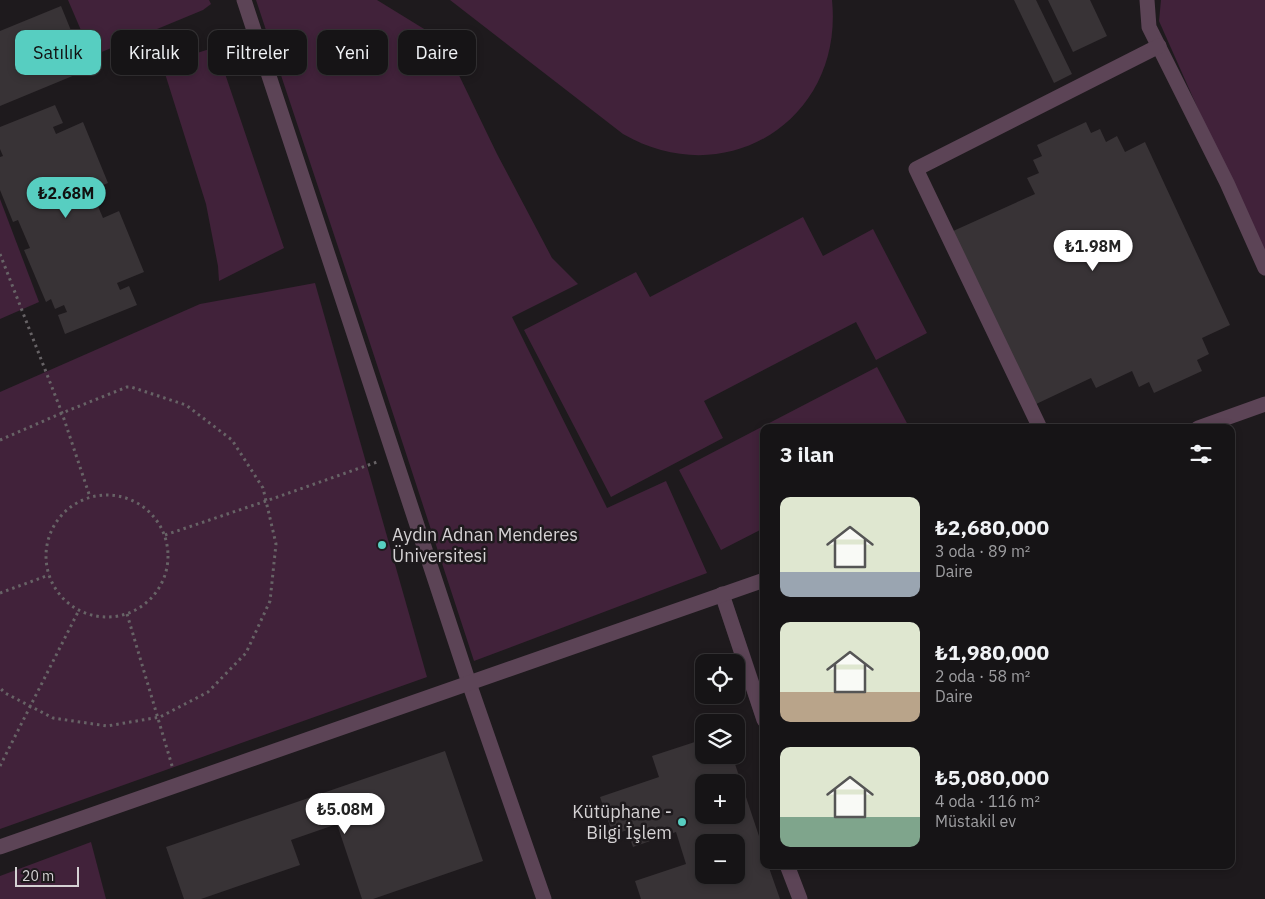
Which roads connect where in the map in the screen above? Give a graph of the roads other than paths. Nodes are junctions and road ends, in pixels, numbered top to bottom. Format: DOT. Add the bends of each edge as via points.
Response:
graph roads {
  1 [pos="244,0"];
  2 [pos="1147,0"];
  3 [pos="1159,46"];
  4 [pos="1265,268"];
  5 [pos="1265,404"];
  6 [pos="1038,424"];
  7 [pos="1209,424"];
  8 [pos="760,581"];
  9 [pos="722,594"];
  10 [pos="469,683"];
  11 [pos="760,708"];
  12 [pos="0,847"];
  13 [pos="789,869"];
  14 [pos="544,899"];
  15 [pos="800,899"];
  1 -- 10 [label="lane"];
  2 -- 3 [label="lane" via="1150,27"];
  3 -- 4 [label="lane"];
  3 -- 6 [label="lane" via="916,169"];
  5 -- 7 [label="lane"];
  8 -- 9 [label="lane"];
  9 -- 10 [label="lane"];
  9 -- 11 [label="lane"];
  10 -- 12 [label="lane"];
  10 -- 14 [label="lane"];
  13 -- 15 [label="lane"];
}
